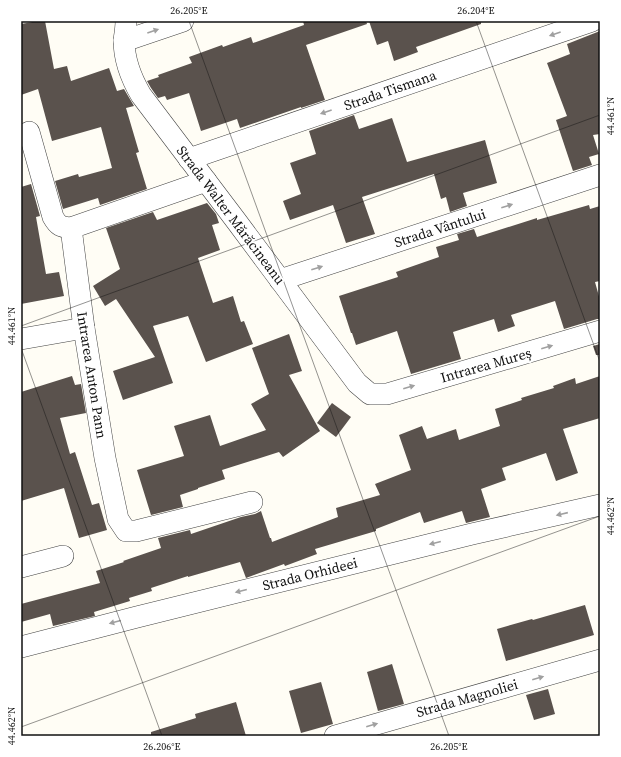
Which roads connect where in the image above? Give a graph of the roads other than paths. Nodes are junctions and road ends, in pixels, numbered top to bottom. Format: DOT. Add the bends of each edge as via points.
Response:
graph roads {
  1 [pos="183,21"];
  2 [pos="592,21"];
  3 [pos="125,31"];
  4 [pos="29,132"];
  5 [pos="189,159"];
  6 [pos="600,175"];
  7 [pos="206,181"];
  8 [pos="71,228"];
  9 [pos="280,280"];
  10 [pos="84,328"];
  11 [pos="600,331"];
  12 [pos="21,340"];
  13 [pos="370,394"];
  14 [pos="252,502"];
  15 [pos="600,505"];
  16 [pos="63,556"];
  17 [pos="21,566"];
  18 [pos="21,647"];
  19 [pos="600,660"];
  20 [pos="335,736"];
  3 -- 1 [label="street, one-way"];
  2 -- 5 [label="street, Strada Tismana, one-way"];
  3 -- 5 [label="street, Strada Walter Mărăcineanu" via="127,65 135,86"];
  4 -- 8 [label="street" via="53,217 57,224"];
  5 -- 7 [label="street, Strada Walter Mărăcineanu"];
  9 -- 6 [label="street, Strada Vântului, one-way"];
  7 -- 8 [label="street"];
  7 -- 9 [label="street, Strada Walter Mărăcineanu"];
  8 -- 10 [label="street, Intrarea Anton Pann"];
  9 -- 13 [label="street, Strada Walter Mărăcineanu" via="357,383"];
  10 -- 12 [label="street"];
  10 -- 14 [label="street, Intrarea Anton Pann" via="105,458 118,519 126,531 136,531"];
  13 -- 11 [label="street, Intrarea Mureș, one-way" via="387,394"];
  15 -- 18 [label="street, Strada Orhideei, one-way" via="472,534"];
  16 -- 17 [label="street"];
  20 -- 19 [label="street, Strada Magnoliei, one-way"];
}
